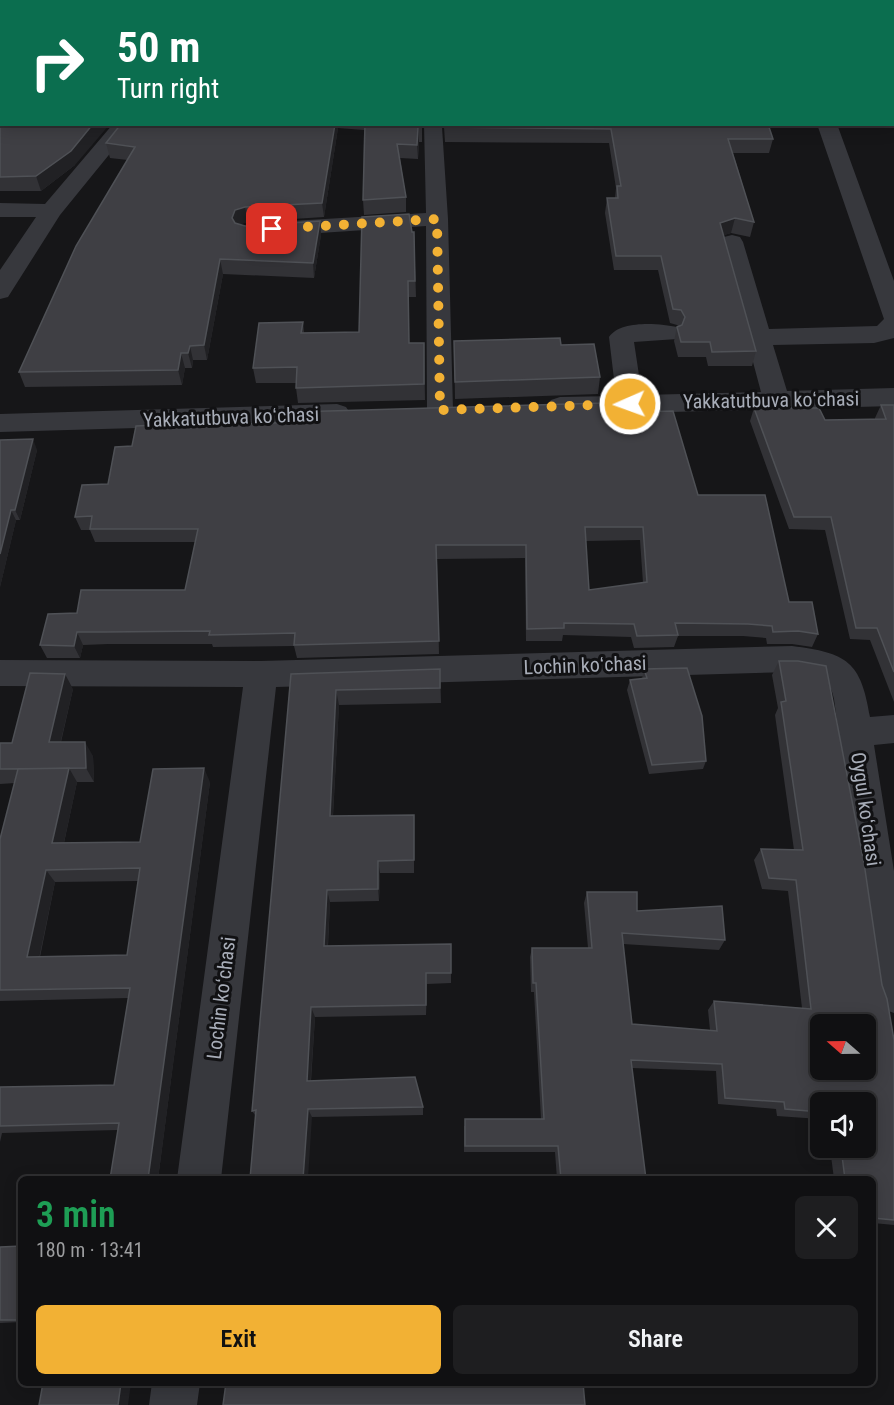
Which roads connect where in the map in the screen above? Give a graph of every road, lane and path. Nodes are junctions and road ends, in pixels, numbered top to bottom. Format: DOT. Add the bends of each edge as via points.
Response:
graph roads {
  1 [pos="122,126"];
  2 [pos="828,126"];
  3 [pos="432,127"];
  4 [pos="0,210"];
  5 [pos="51,211"];
  6 [pos="437,219"];
  7 [pos="248,231"];
  8 [pos="732,242"];
  9 [pos="0,292"];
  10 [pos="894,315"];
  11 [pos="894,323"];
  12 [pos="668,333"];
  13 [pos="759,337"];
  14 [pos="894,397"];
  15 [pos="776,400"];
  16 [pos="630,404"];
  17 [pos="535,407"];
  18 [pos="440,410"];
  19 [pos="356,413"];
  20 [pos="0,423"];
  21 [pos="0,673"];
  22 [pos="261,674"];
  23 [pos="894,729"];
  24 [pos="855,733"];
  25 [pos="894,994"];
  26 [pos="200,1176"];
  27 [pos="176,1386"];
  28 [pos="173,1405"];
  1 -- 5 [label="street"];
  2 -- 10 [label="street"];
  3 -- 6 [label="street"];
  4 -- 5 [label="street"];
  5 -- 9 [label="street"];
  6 -- 7 [label="street"];
  6 -- 18 [label="street"];
  8 -- 13 [label="street"];
  11 -- 13 [label="street" via="886,332 874,335"];
  12 -- 16 [label="street" via="621,336"];
  13 -- 15 [label="street"];
  14 -- 15 [label="street, Yakkatutbuva koʻchasi"];
  15 -- 16 [label="street, Yakkatutbuva koʻchasi"];
  16 -- 17 [label="street, Yakkatutbuva koʻchasi"];
  19 -- 20 [label="street, Yakkatutbuva koʻchasi"];
  21 -- 22 [label="street, Lochin koʻchasi"];
  22 -- 24 [label="street, Lochin koʻchasi" via="816,660 840,670 848,683"];
  22 -- 26 [label="street, Lochin koʻchasi"];
  23 -- 24 [label="street, Oygul koʻchasi"];
  24 -- 25 [label="street, Oygul koʻchasi"];
  27 -- 28 [label="street"];
}
